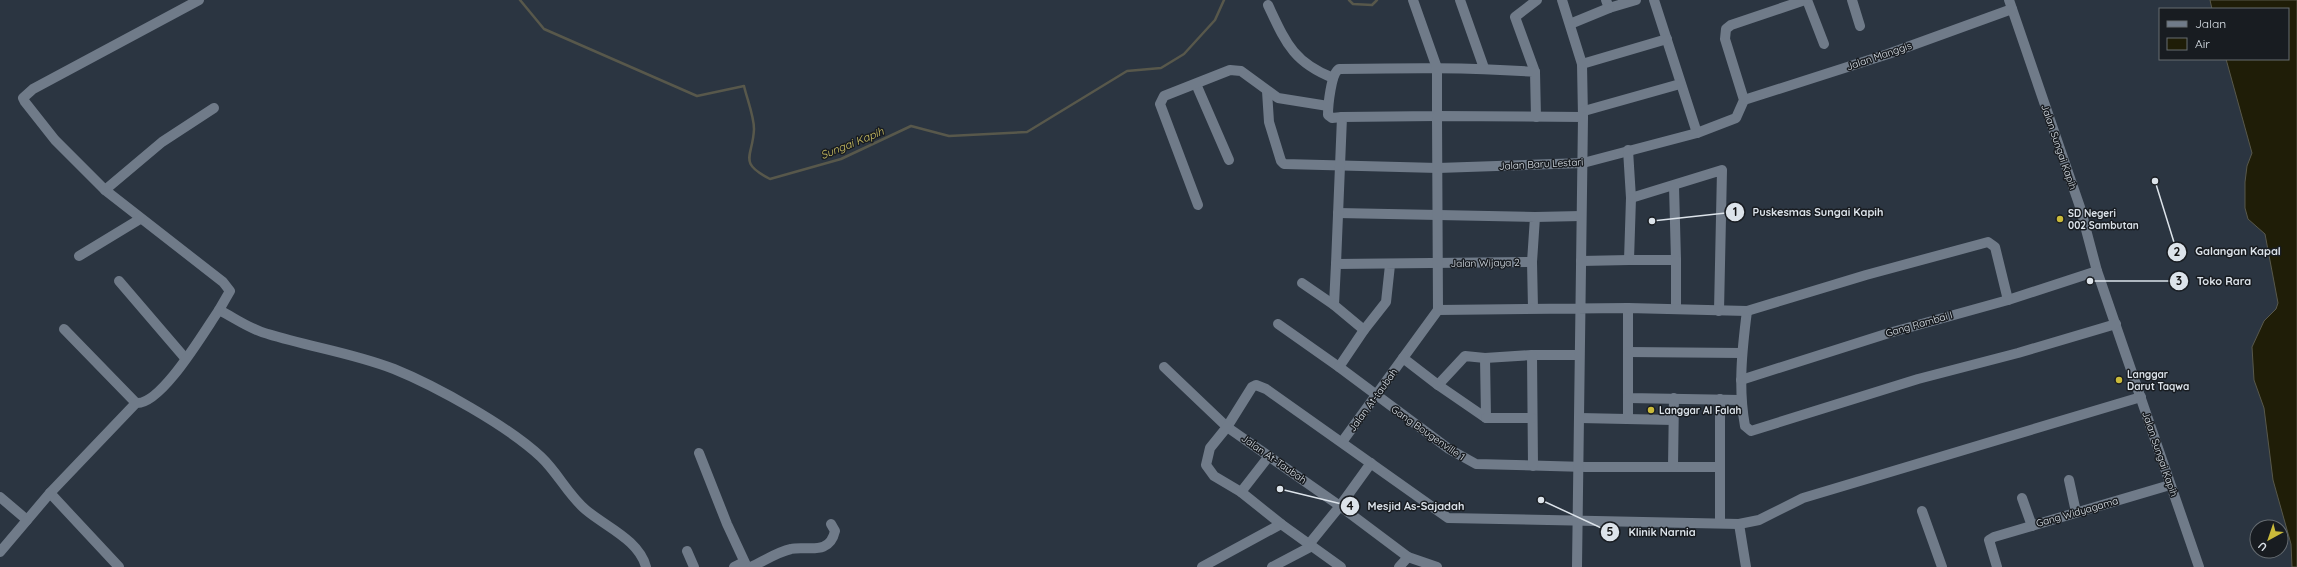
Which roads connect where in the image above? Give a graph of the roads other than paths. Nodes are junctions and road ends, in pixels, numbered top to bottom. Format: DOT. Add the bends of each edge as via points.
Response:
graph roads {
  1 [pos="199,0"];
  2 [pos="1413,0"];
  3 [pos="1460,0"];
  4 [pos="1537,0"];
  5 [pos="1562,0"];
  6 [pos="1636,0"];
  7 [pos="1654,0"];
  8 [pos="1806,0"];
  9 [pos="1852,0"];
  10 [pos="1607,4"];
  11 [pos="1268,5"];
  12 [pos="2011,5"];
  13 [pos="1570,24"];
  14 [pos="1860,26"];
  15 [pos="1667,39"];
  16 [pos="1824,44"];
  17 [pos="1582,64"];
  18 [pos="1437,68"];
  19 [pos="1484,68"];
  20 [pos="1535,72"];
  21 [pos="1334,78"];
  22 [pos="1196,84"];
  23 [pos="1680,84"];
  24 [pos="1267,92"];
  25 [pos="1744,100"];
  26 [pos="1328,106"];
  27 [pos="214,108"];
  28 [pos="1583,114"];
  29 [pos="1437,116"];
  30 [pos="1342,117"];
  31 [pos="1536,117"];
  32 [pos="1697,133"];
  33 [pos="1628,150"];
  34 [pos="1229,160"];
  35 [pos="1583,163"];
  36 [pos="1341,166"];
  37 [pos="1438,168"];
  38 [pos="1674,186"];
  39 [pos="105,190"];
  40 [pos="1631,198"];
  41 [pos="1198,205"];
  42 [pos="1338,213"];
  43 [pos="1437,216"];
  44 [pos="1535,216"];
  45 [pos="1581,216"];
  46 [pos="140,219"];
  47 [pos="79,256"];
  48 [pos="1629,260"];
  49 [pos="1676,260"];
  50 [pos="1581,261"];
  51 [pos="1532,262"];
  52 [pos="1336,264"];
  53 [pos="1437,264"];
  54 [pos="1390,265"];
  55 [pos="2097,271"];
  56 [pos="119,281"];
  57 [pos="1302,283"];
  58 [pos="2008,300"];
  59 [pos="1334,305"];
  60 [pos="1533,308"];
  61 [pos="1628,308"];
  62 [pos="1582,309"];
  63 [pos="1676,309"];
  64 [pos="220,310"];
  65 [pos="1438,310"];
  66 [pos="1719,311"];
  67 [pos="1747,311"];
  68 [pos="1278,324"];
  69 [pos="2116,324"];
  70 [pos="64,329"];
  71 [pos="1364,330"];
  72 [pos="1628,352"];
  73 [pos="1742,353"];
  74 [pos="1532,355"];
  75 [pos="1579,355"];
  76 [pos="185,358"];
  77 [pos="1403,358"];
  78 [pos="1485,358"];
  79 [pos="1164,367"];
  80 [pos="1339,367"];
  81 [pos="1741,380"];
  82 [pos="1438,384"];
  83 [pos="1375,395"];
  84 [pos="2141,397"];
  85 [pos="1628,398"];
  86 [pos="1674,398"];
  87 [pos="1720,399"];
  88 [pos="1740,400"];
  89 [pos="136,403"];
  90 [pos="1486,418"];
  91 [pos="1532,418"];
  92 [pos="1580,418"];
  93 [pos="1628,419"];
  94 [pos="1673,420"];
  95 [pos="1227,427"];
  96 [pos="1342,442"];
  97 [pos="699,453"];
  98 [pos="1269,456"];
  99 [pos="1371,463"];
  100 [pos="1533,466"];
  101 [pos="1579,467"];
  102 [pos="1673,467"];
  103 [pos="1719,467"];
  104 [pos="2069,480"];
  105 [pos="2170,486"];
  106 [pos="1241,492"];
  107 [pos="50,493"];
  108 [pos="0,497"];
  109 [pos="2022,498"];
  110 [pos="1340,506"];
  111 [pos="1922,511"];
  112 [pos="2076,512"];
  113 [pos="27,520"];
  114 [pos="1578,520"];
  115 [pos="1720,523"];
  116 [pos="832,524"];
  117 [pos="1281,524"];
  118 [pos="1739,524"];
  119 [pos="2032,526"];
  120 [pos="1311,544"];
  121 [pos="687,551"];
  122 [pos="0,552"];
  123 [pos="1408,557"];
  124 [pos="748,565"];
  125 [pos="119,567"];
  126 [pos="646,567"];
  127 [pos="694,567"];
  128 [pos="734,567"];
  129 [pos="1202,567"];
  130 [pos="1272,567"];
  131 [pos="1341,567"];
  132 [pos="1399,567"];
  133 [pos="1437,567"];
  134 [pos="1578,567"];
  135 [pos="1746,567"];
  136 [pos="1942,567"];
  137 [pos="1997,567"];
  138 [pos="2199,567"];
  1 -- 39 [label="street" via="33,89 23,98 55,140"];
  2 -- 18 [label="street"];
  3 -- 19 [label="street"];
  4 -- 20 [label="street" via="1515,17"];
  5 -- 13 [label="street"];
  6 -- 10 [label="street"];
  7 -- 15 [label="street"];
  8 -- 16 [label="street"];
  8 -- 25 [label="street" via="1730,25 1726,29 1725,39"];
  9 -- 14 [label="street"];
  10 -- 13 [label="street"];
  11 -- 21 [label="street" via="1289,47 1297,57 1310,68"];
  12 -- 25 [label="street, Jalan Manggis" via="1888,54"];
  12 -- 55 [label="street, Jalan Sungai Kapih" via="2080,207"];
  13 -- 17 [label="street"];
  15 -- 17 [label="street"];
  15 -- 23 [label="street"];
  17 -- 28 [label="street"];
  18 -- 19 [label="street"];
  18 -- 21 [label="street" via="1339,69"];
  18 -- 29 [label="street"];
  19 -- 20 [label="street"];
  20 -- 31 [label="street"];
  21 -- 26 [label="street"];
  22 -- 24 [label="street" via="1237,70"];
  22 -- 34 [label="street"];
  22 -- 41 [label="street" via="1164,96 1160,104"];
  23 -- 28 [label="street"];
  23 -- 32 [label="street"];
  24 -- 26 [label="street" via="1287,100"];
  24 -- 36 [label="street, Jalan Baru Lestari" via="1269,122 1282,163"];
  25 -- 32 [label="street, Jalan Baru Lestari" via="1736,118"];
  26 -- 30 [label="street" via="1329,116"];
  27 -- 39 [label="street" via="162,142"];
  28 -- 31 [label="street"];
  28 -- 35 [label="street"];
  29 -- 30 [label="street"];
  29 -- 31 [label="street"];
  29 -- 37 [label="street"];
  30 -- 36 [label="street"];
  32 -- 33 [label="street, Jalan Baru Lestari"];
  33 -- 35 [label="street, Jalan Baru Lestari"];
  33 -- 40 [label="street"];
  35 -- 37 [label="street, Jalan Baru Lestari"];
  35 -- 45 [label="street"];
  36 -- 37 [label="street, Jalan Baru Lestari"];
  36 -- 42 [label="street"];
  37 -- 43 [label="street"];
  38 -- 40 [label="street"];
  38 -- 49 [label="street"];
  38 -- 66 [label="street" via="1722,170"];
  39 -- 46 [label="street"];
  40 -- 48 [label="street"];
  42 -- 43 [label="street"];
  42 -- 52 [label="street"];
  43 -- 44 [label="street"];
  43 -- 53 [label="street"];
  44 -- 45 [label="street"];
  44 -- 51 [label="street"];
  45 -- 50 [label="street"];
  46 -- 47 [label="street"];
  46 -- 64 [label="street" via="223,282 230,294"];
  48 -- 49 [label="street"];
  48 -- 50 [label="street"];
  49 -- 63 [label="street"];
  50 -- 62 [label="street"];
  51 -- 53 [label="street, Jalan Wijaya 2"];
  51 -- 60 [label="street"];
  52 -- 54 [label="street, Jalan Wijaya 2"];
  52 -- 59 [label="street"];
  53 -- 54 [label="street, Jalan Wijaya 2"];
  53 -- 65 [label="street"];
  54 -- 71 [label="street" via="1386,302"];
  55 -- 58 [label="street, Gang Rambai I"];
  55 -- 69 [label="street, Jalan Sungai Kapih"];
  56 -- 76 [label="street"];
  57 -- 59 [label="street"];
  58 -- 67 [label="street" via="1995,247 1988,242"];
  58 -- 81 [label="street, Gang Rambai I" via="1889,333"];
  59 -- 71 [label="street"];
  60 -- 62 [label="street"];
  60 -- 65 [label="street"];
  61 -- 62 [label="street"];
  61 -- 63 [label="street"];
  61 -- 72 [label="street"];
  62 -- 75 [label="street"];
  63 -- 66 [label="street"];
  64 -- 76 [label="street"];
  64 -- 126 [label="street" via="267,334 331,349 393,369 433,387 479,413 541,458 585,509 638,549"];
  65 -- 77 [label="street, Jalan At-taubah"];
  66 -- 67 [label="street"];
  67 -- 73 [label="street"];
  68 -- 80 [label="street, Gang Bougenville 1"];
  69 -- 84 [label="street, Jalan Sungai Kapih"];
  69 -- 88 [label="street" via="1751,430 1745,426"];
  70 -- 89 [label="street"];
  71 -- 80 [label="street"];
  72 -- 73 [label="street"];
  72 -- 85 [label="street"];
  73 -- 81 [label="street"];
  74 -- 75 [label="street"];
  74 -- 78 [label="street"];
  74 -- 91 [label="street"];
  75 -- 92 [label="street"];
  76 -- 89 [label="street" via="164,387 147,401"];
  77 -- 82 [label="street"];
  77 -- 83 [label="street, Jalan At-taubah"];
  78 -- 82 [label="street" via="1464,356"];
  78 -- 90 [label="street"];
  79 -- 95 [label="street, Jalan At-Taubah"];
  80 -- 83 [label="street, Gang Bougenville 1"];
  81 -- 88 [label="street"];
  82 -- 90 [label="street"];
  83 -- 96 [label="street, Jalan At-taubah"];
  83 -- 100 [label="street, Gang Bougenville 1" via="1469,461 1476,464"];
  84 -- 105 [label="street, Jalan Sungai Kapih"];
  84 -- 118 [label="street" via="1802,498 1759,520"];
  85 -- 86 [label="street"];
  85 -- 93 [label="street"];
  86 -- 87 [label="street"];
  86 -- 94 [label="street"];
  87 -- 88 [label="street"];
  87 -- 103 [label="street"];
  89 -- 107 [label="street"];
  90 -- 91 [label="street"];
  91 -- 100 [label="street"];
  92 -- 93 [label="street"];
  92 -- 101 [label="street"];
  93 -- 94 [label="street"];
  94 -- 102 [label="street"];
  95 -- 96 [label="street" via="1252,388 1259,386"];
  95 -- 98 [label="street, Jalan At-Taubah"];
  95 -- 106 [label="street" via="1210,448 1206,465 1214,476"];
  96 -- 99 [label="street"];
  97 -- 124 [label="street" via="727,524"];
  98 -- 106 [label="street"];
  98 -- 110 [label="street, Jalan At-Taubah"];
  99 -- 110 [label="street"];
  99 -- 114 [label="street" via="1448,518"];
  100 -- 101 [label="street, Gang Bougenville 1"];
  101 -- 102 [label="street, Gang Bougenville 1"];
  101 -- 114 [label="street"];
  102 -- 103 [label="street, Gang Bougenville 1"];
  103 -- 115 [label="street"];
  104 -- 112 [label="street"];
  105 -- 112 [label="street, Gang Widyagama"];
  105 -- 138 [label="street, Jalan Sungai Kapih"];
  106 -- 117 [label="street"];
  107 -- 113 [label="street"];
  107 -- 125 [label="street"];
  108 -- 113 [label="street"];
  109 -- 119 [label="street"];
  110 -- 120 [label="street"];
  110 -- 123 [label="street, Jalan At-Taubah"];
  111 -- 136 [label="street"];
  112 -- 119 [label="street, Gang Widyagama"];
  113 -- 122 [label="street"];
  114 -- 115 [label="street"];
  114 -- 134 [label="street"];
  115 -- 118 [label="street"];
  116 -- 124 [label="street" via="834,534 820,548 791,549"];
  117 -- 120 [label="street"];
  117 -- 129 [label="street"];
  118 -- 135 [label="street"];
  119 -- 137 [label="street, Gang Widyagama" via="1989,540"];
  120 -- 130 [label="street"];
  120 -- 131 [label="street"];
  121 -- 127 [label="street"];
  123 -- 132 [label="street"];
  123 -- 133 [label="street, Jalan At-Taubah"];
  124 -- 128 [label="street"];
}
